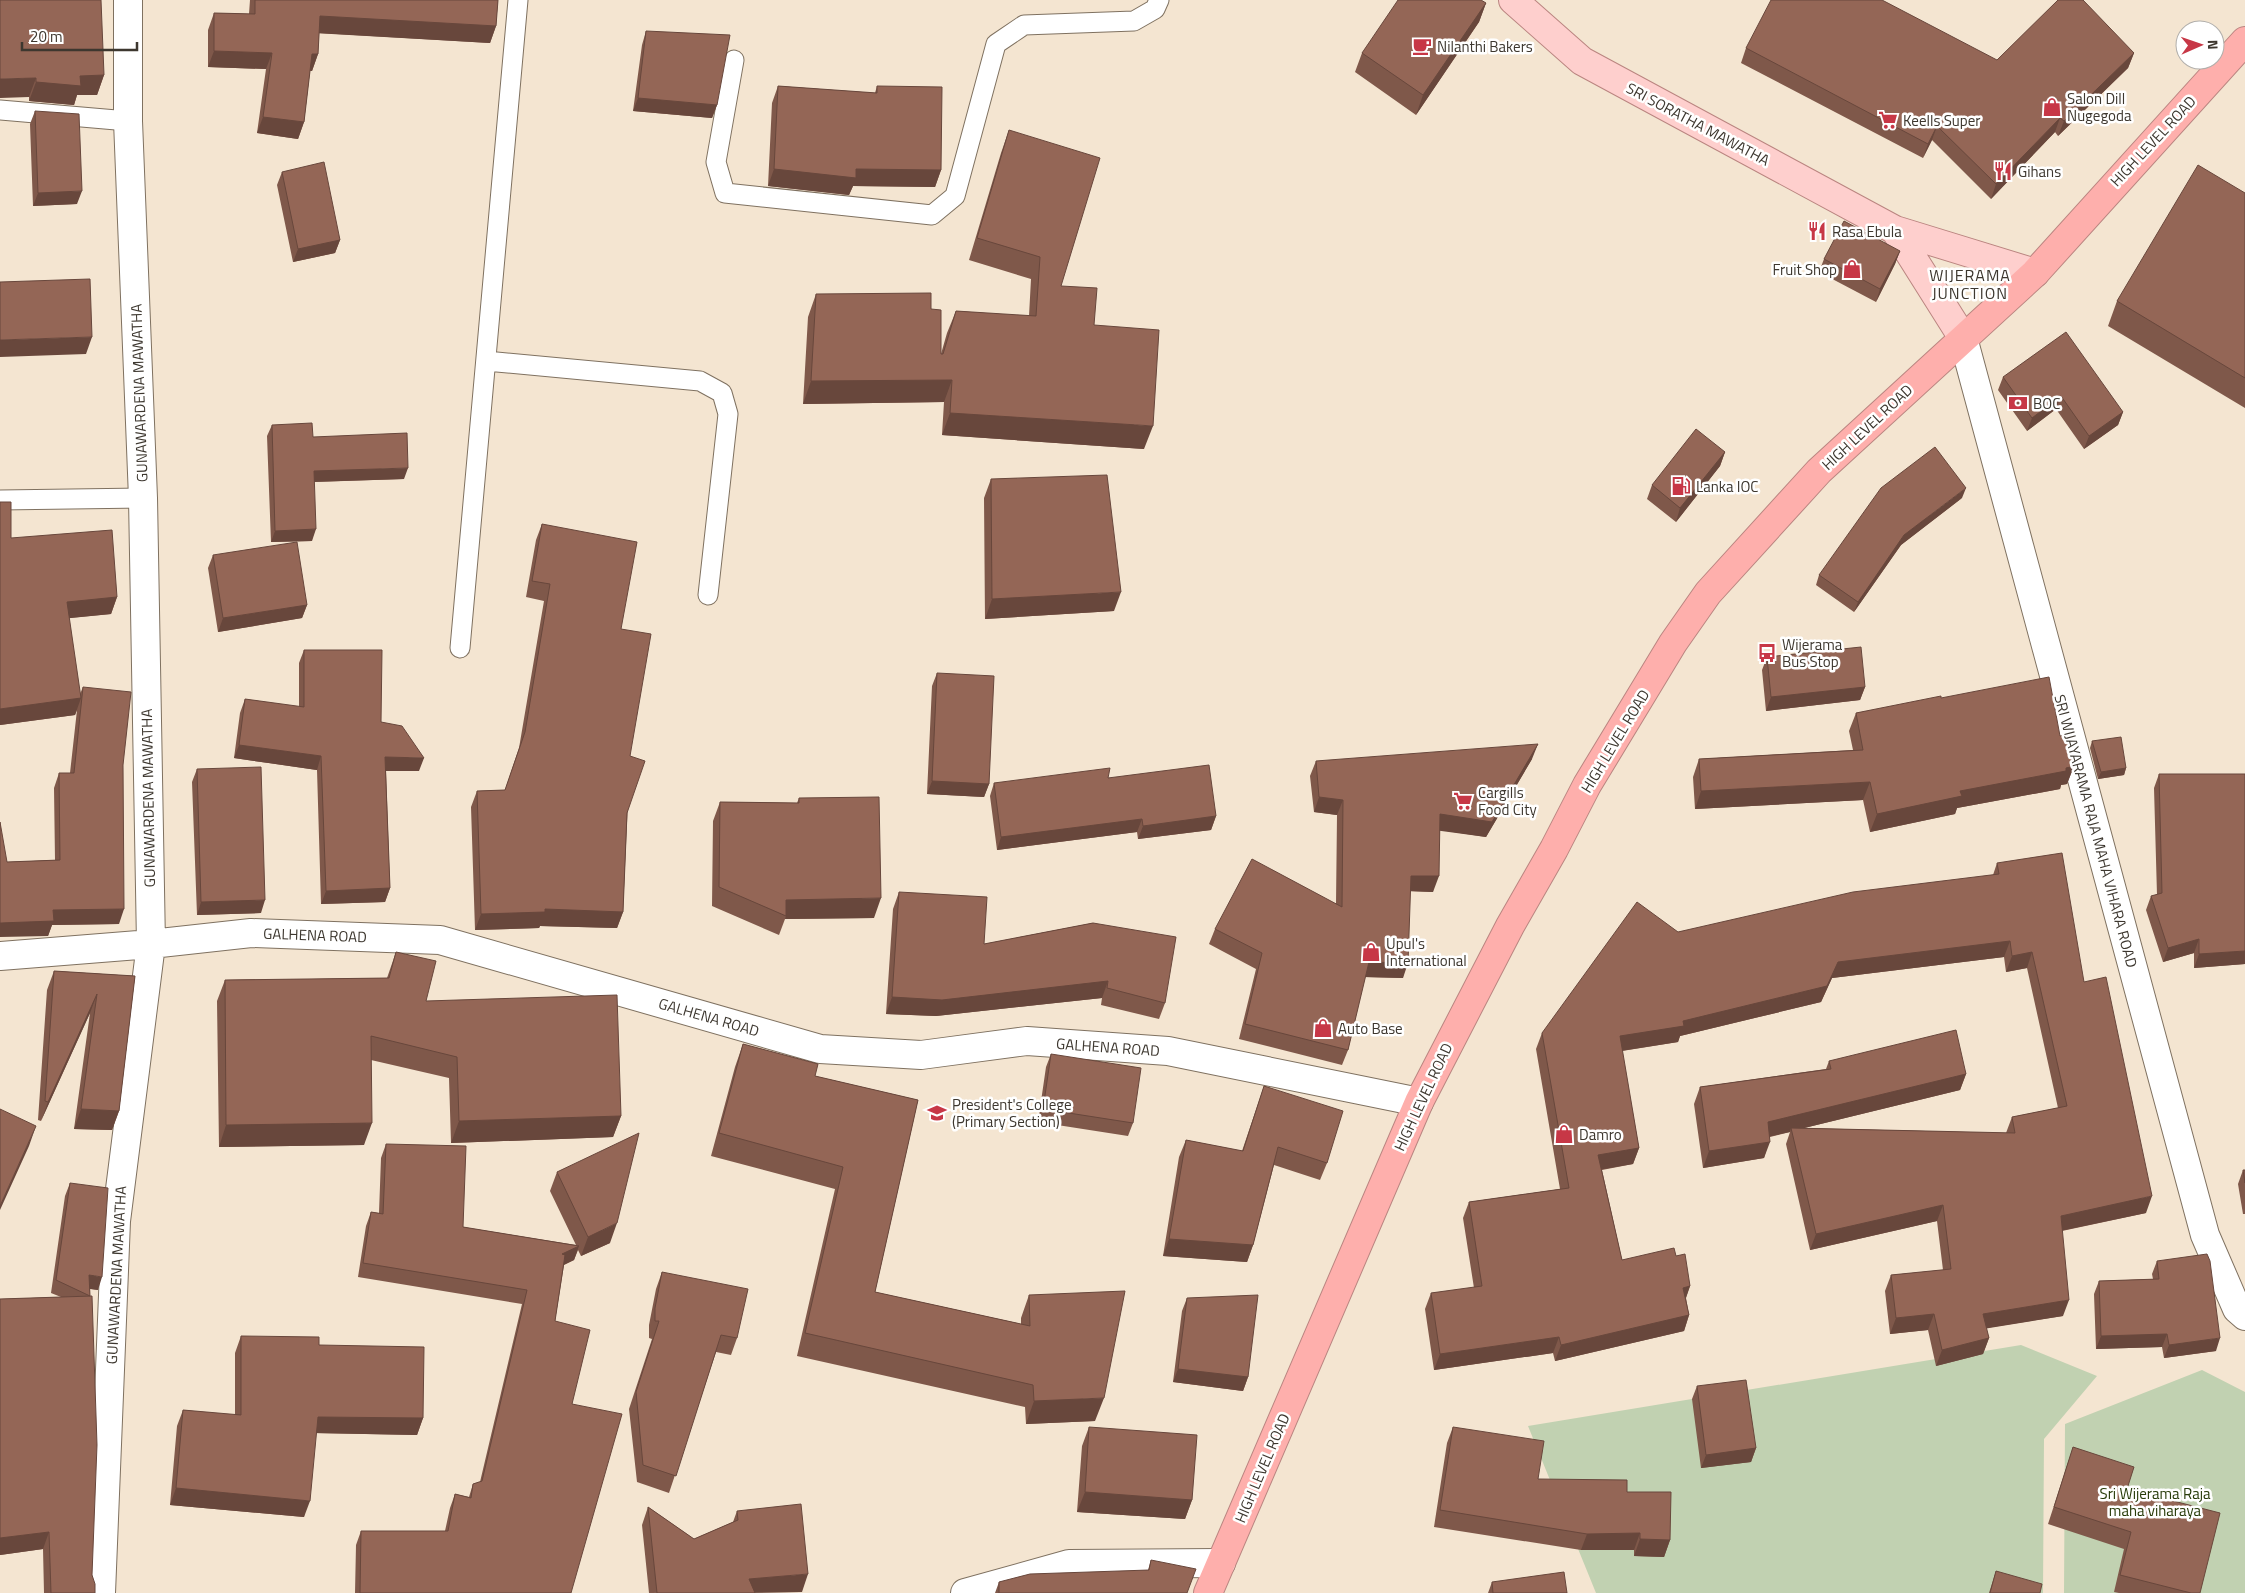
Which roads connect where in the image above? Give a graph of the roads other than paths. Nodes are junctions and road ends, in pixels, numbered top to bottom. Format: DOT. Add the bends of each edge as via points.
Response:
graph roads {
  1 [pos="128,0"];
  2 [pos="518,0"];
  3 [pos="1158,0"];
  4 [pos="1513,0"];
  5 [pos="2245,41"];
  6 [pos="734,60"];
  7 [pos="0,110"];
  8 [pos="128,121"];
  9 [pos="1895,230"];
  10 [pos="2034,273"];
  11 [pos="1963,338"];
  12 [pos="486,361"];
  13 [pos="143,498"];
  14 [pos="0,500"];
  15 [pos="708,595"];
  16 [pos="460,648"];
  17 [pos="151,944"];
  18 [pos="0,956"];
  19 [pos="1419,1102"];
  20 [pos="2245,1316"];
  21 [pos="1221,1563"];
  22 [pos="101,1593"];
  23 [pos="965,1593"];
  24 [pos="1208,1593"];
  1 -- 8 [label="street, GUNAWARDENA MAWATHA"];
  2 -- 12 [label="lane"];
  3 -- 6 [label="lane" via="1155,9 1134,21 1024,25 996,44 955,196 932,214 725,193 716,162"];
  4 -- 9 [label="main road, SRI SORATHA MAWATHA" via="1582,61"];
  5 -- 10 [label="highway, HIGH LEVEL ROAD"];
  7 -- 8 [label="lane"];
  8 -- 13 [label="street, GUNAWARDENA MAWATHA"];
  9 -- 10 [label="main road, SRI SORATHA MAWATHA"];
  9 -- 11 [label="main road, SRI SORATHA MAWATHA"];
  10 -- 11 [label="highway, HIGH LEVEL ROAD"];
  11 -- 19 [label="highway, HIGH LEVEL ROAD" via="1819,471 1703,600 1673,643 1587,785"];
  11 -- 20 [label="street, SRI WIJAYARAMA RAJA MAHA VIHARA ROAD" via="2205,1235 2237,1309"];
  12 -- 15 [label="lane" via="700,381 722,392 728,414"];
  12 -- 16 [label="lane"];
  13 -- 14 [label="lane"];
  13 -- 17 [label="street, GUNAWARDENA MAWATHA"];
  17 -- 18 [label="street, GALHENA ROAD"];
  17 -- 19 [label="street, GALHENA ROAD" via="250,933 440,940 820,1050 921,1055 1027,1041 1168,1051"];
  17 -- 22 [label="street, GUNAWARDENA MAWATHA" via="116,1221"];
  19 -- 21 [label="highway, HIGH LEVEL ROAD"];
  21 -- 23 [label="street" via="1069,1564"];
  21 -- 24 [label="highway, HIGH LEVEL ROAD"];
}
